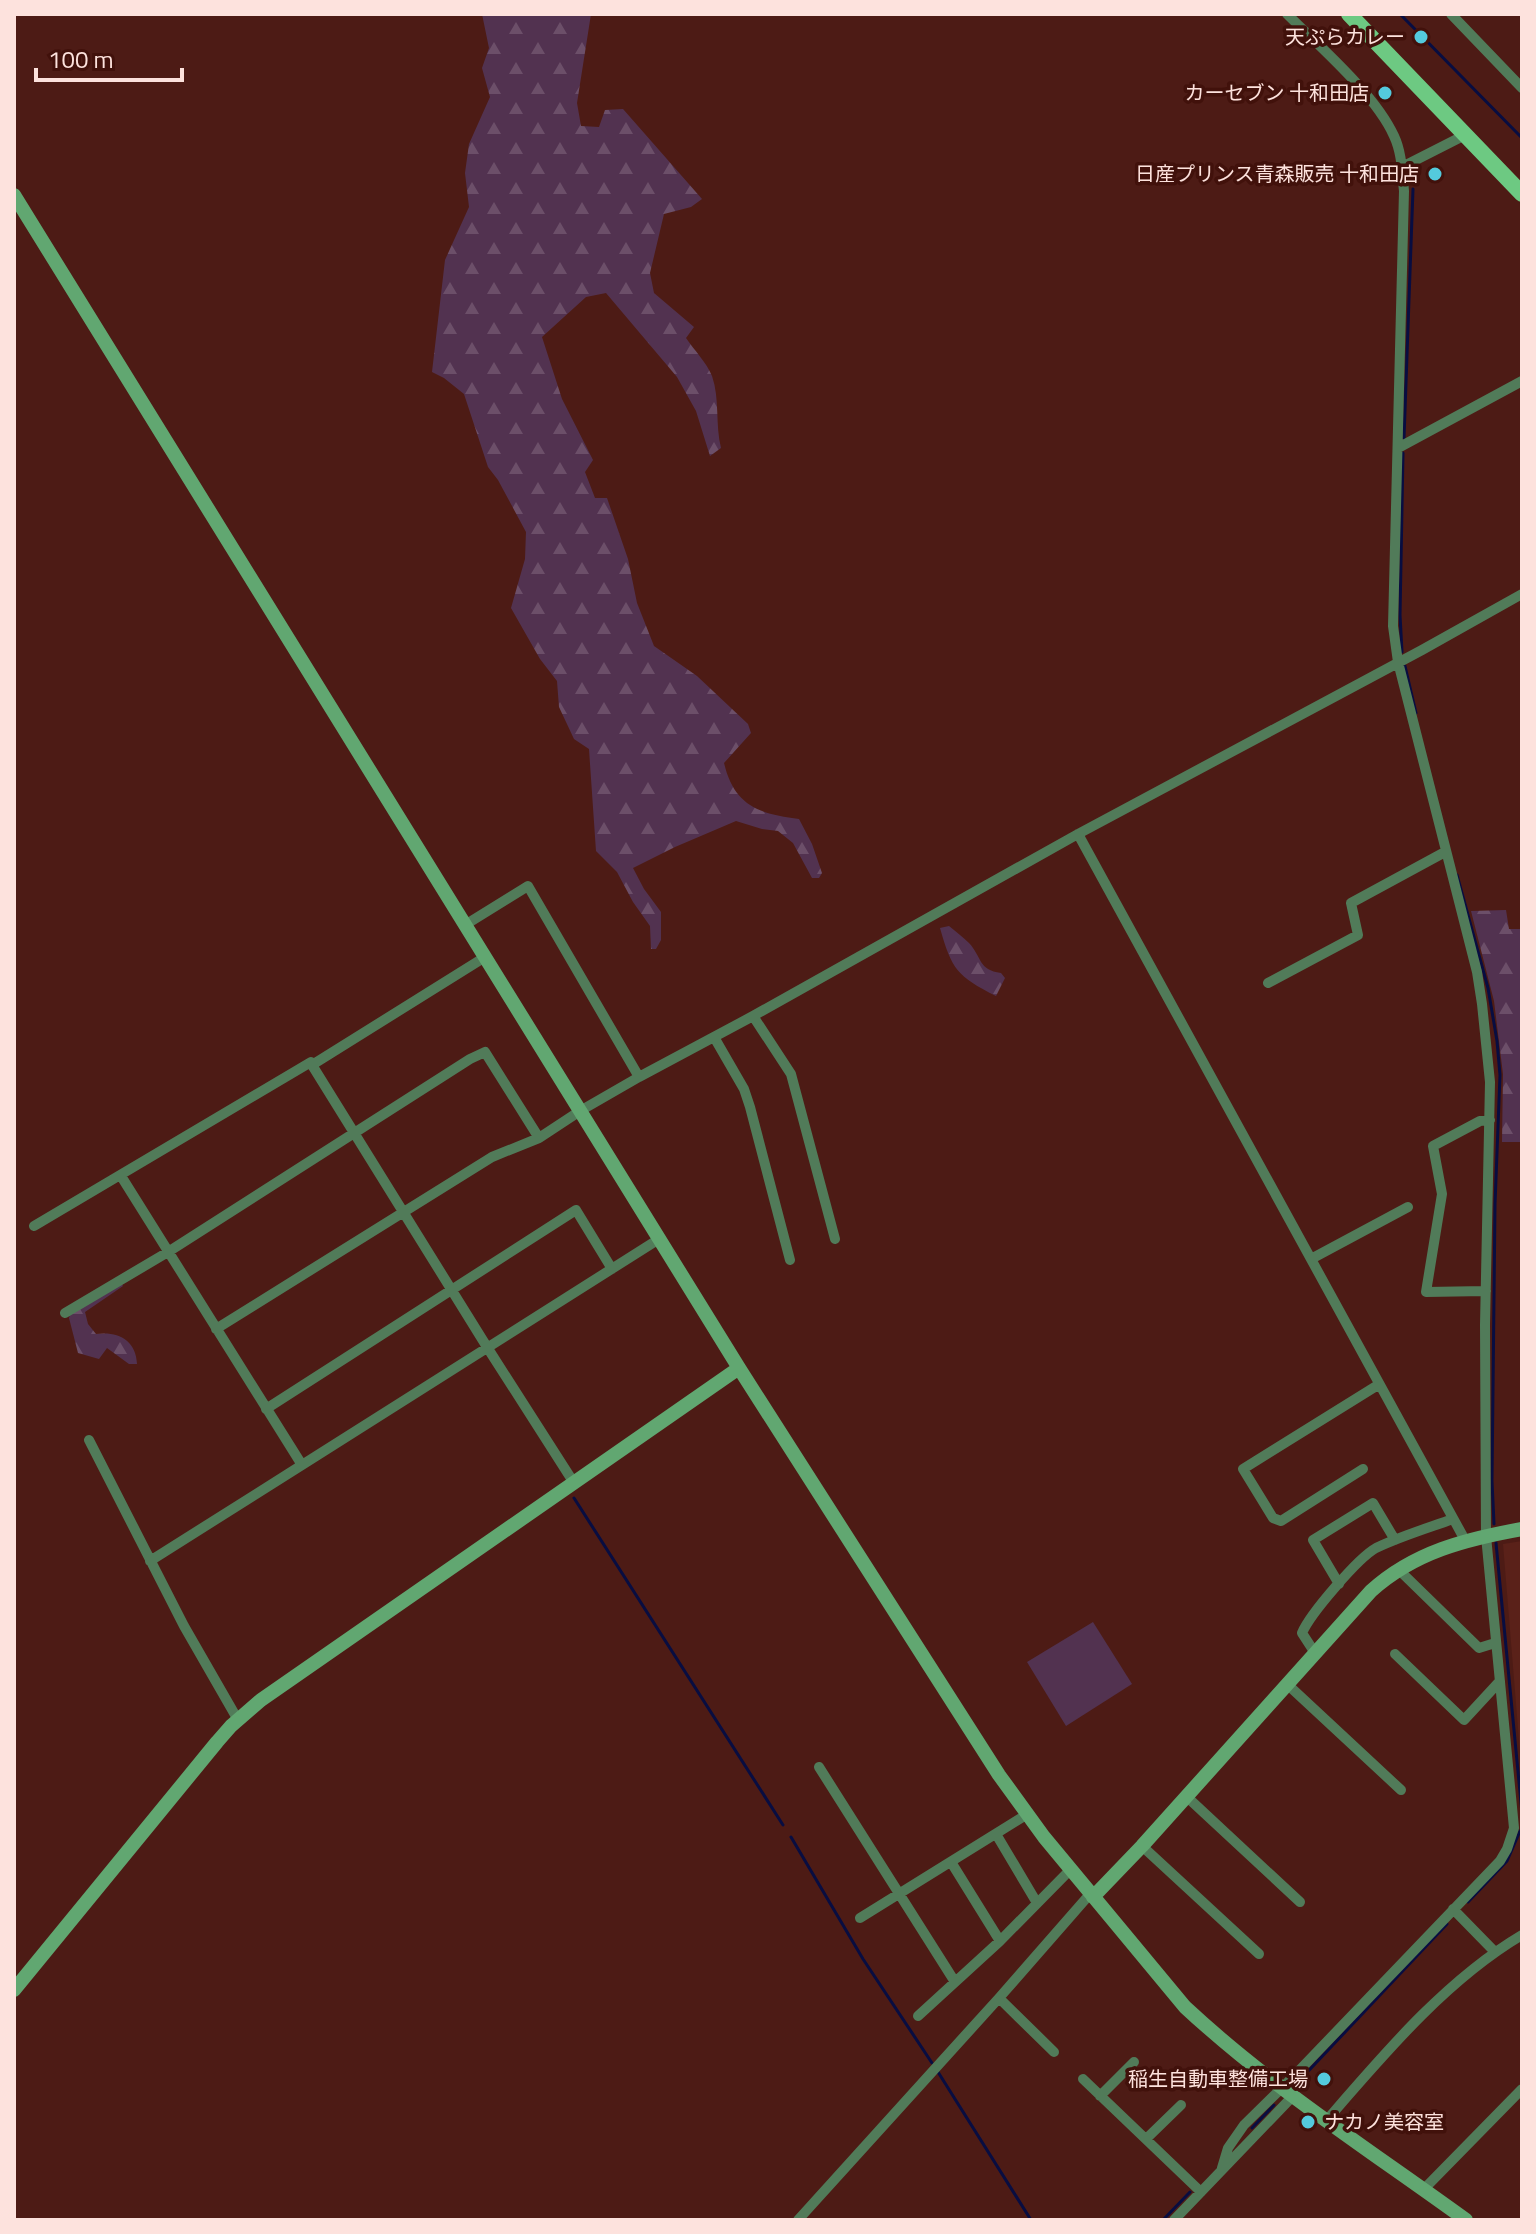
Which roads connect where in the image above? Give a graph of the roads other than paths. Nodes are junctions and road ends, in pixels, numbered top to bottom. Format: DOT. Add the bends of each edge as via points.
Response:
graph roads {
  1 [pos="1287,14"];
  2 [pos="1349,14"];
  3 [pos="1451,14"];
  4 [pos="1522,88"];
  5 [pos="1465,135"];
  6 [pos="1402,167"];
  7 [pos="1522,194"];
  8 [pos="14,195"];
  9 [pos="1522,381"];
  10 [pos="1398,448"];
  11 [pos="1522,594"];
  12 [pos="1398,662"];
  13 [pos="1078,834"];
  14 [pos="1445,852"];
  15 [pos="465,925"];
  16 [pos="485,957"];
  17 [pos="1268,983"];
  18 [pos="753,1016"];
  19 [pos="714,1037"];
  20 [pos="312,1065"];
  21 [pos="639,1077"];
  22 [pos="580,1111"];
  23 [pos="1490,1120"];
  24 [pos="354,1134"];
  25 [pos="539,1138"];
  26 [pos="121,1176"];
  27 [pos="1408,1207"];
  28 [pos="404,1212"];
  29 [pos="34,1226"];
  30 [pos="659,1239"];
  31 [pos="835,1239"];
  32 [pos="168,1252"];
  33 [pos="1311,1259"];
  34 [pos="790,1260"];
  35 [pos="612,1269"];
  36 [pos="452,1291"];
  37 [pos="1486,1291"];
  38 [pos="65,1313"];
  39 [pos="216,1329"];
  40 [pos="487,1347"];
  41 [pos="739,1368"];
  42 [pos="1378,1385"];
  43 [pos="266,1409"];
  44 [pos="89,1440"];
  45 [pos="302,1465"];
  46 [pos="1363,1469"];
  47 [pos="574,1483"];
  48 [pos="1453,1519"];
  49 [pos="1522,1529"];
  50 [pos="1486,1536"];
  51 [pos="1395,1540"];
  52 [pos="1465,1540"];
  53 [pos="150,1561"];
  54 [pos="1399,1570"];
  55 [pos="1339,1584"];
  56 [pos="1495,1643"];
  57 [pos="1315,1653"];
  58 [pos="1395,1654"];
  59 [pos="1500,1681"];
  60 [pos="1287,1684"];
  61 [pos="238,1720"];
  62 [pos="819,1767"];
  63 [pos="1401,1790"];
  64 [pos="1186,1796"];
  65 [pos="1026,1815"];
  66 [pos="996,1834"];
  67 [pos="1142,1846"];
  68 [pos="951,1862"];
  69 [pos="1070,1870"];
  70 [pos="900,1894"];
  71 [pos="1092,1896"];
  72 [pos="1300,1902"];
  73 [pos="1037,1903"];
  74 [pos="1453,1909"];
  75 [pos="860,1918"];
  76 [pos="1522,1935"];
  77 [pos="1000,1941"];
  78 [pos="1494,1951"];
  79 [pos="1259,1954"];
  80 [pos="955,1982"];
  81 [pos="14,1990"];
  82 [pos="999,1998"];
  83 [pos="918,2016"];
  84 [pos="1054,2052"];
  85 [pos="1134,2062"];
  86 [pos="1083,2079"];
  87 [pos="1522,2089"];
  88 [pos="1287,2091"];
  89 [pos="1100,2096"];
  90 [pos="1181,2105"];
  91 [pos="1326,2121"];
  92 [pos="1146,2139"];
  93 [pos="1424,2189"];
  94 [pos="1201,2192"];
  95 [pos="1180,2218"];
  96 [pos="1463,2219"];
  97 [pos="798,2220"];
  1 -- 6 [label="street" via="1380,111"];
  2 -- 5 [label="main road"];
  3 -- 4 [label="street"];
  5 -- 6 [label="street"];
  5 -- 7 [label="main road"];
  6 -- 10 [label="street"];
  8 -- 15 [label="street"];
  9 -- 10 [label="street"];
  10 -- 12 [label="street" via="1393,626"];
  11 -- 12 [label="street"];
  12 -- 13 [label="street"];
  12 -- 14 [label="street"];
  13 -- 18 [label="street"];
  13 -- 33 [label="street"];
  14 -- 17 [label="street" via="1351,903 1358,935"];
  14 -- 23 [label="street" via="1477,972"];
  15 -- 16 [label="street"];
  15 -- 21 [label="street" via="528,886"];
  16 -- 20 [label="street"];
  16 -- 22 [label="street"];
  18 -- 19 [label="street"];
  18 -- 31 [label="street" via="791,1074"];
  19 -- 21 [label="street"];
  19 -- 34 [label="street" via="744,1089"];
  20 -- 24 [label="street"];
  20 -- 26 [label="street"];
  21 -- 22 [label="street"];
  22 -- 25 [label="street"];
  22 -- 30 [label="street"];
  23 -- 37 [label="street"];
  23 -- 37 [label="street" via="1433,1146 1442,1194 1426,1292"];
  24 -- 25 [label="street" via="485,1052"];
  24 -- 28 [label="street"];
  24 -- 32 [label="street"];
  25 -- 28 [label="street" via="492,1157"];
  26 -- 29 [label="street"];
  26 -- 32 [label="street"];
  27 -- 33 [label="street"];
  28 -- 36 [label="street"];
  28 -- 39 [label="street"];
  30 -- 35 [label="street"];
  30 -- 41 [label="street"];
  32 -- 38 [label="street"];
  32 -- 39 [label="street"];
  33 -- 42 [label="street"];
  35 -- 36 [label="street" via="576,1210"];
  35 -- 40 [label="street"];
  36 -- 40 [label="street"];
  36 -- 43 [label="street"];
  37 -- 50 [label="street"];
  39 -- 43 [label="street"];
  40 -- 45 [label="street"];
  40 -- 47 [label="street"];
  41 -- 47 [label="street"];
  41 -- 65 [label="street"];
  42 -- 46 [label="street" via="1243,1469 1273,1518 1281,1521"];
  42 -- 48 [label="street"];
  43 -- 45 [label="street"];
  44 -- 53 [label="street"];
  45 -- 53 [label="street"];
  47 -- 61 [label="street"];
  48 -- 51 [label="street"];
  48 -- 52 [label="street"];
  49 -- 50 [label="street"];
  50 -- 52 [label="street"];
  50 -- 56 [label="street"];
  51 -- 55 [label="street" via="1373,1550"];
  51 -- 55 [label="street" via="1373,1503 1313,1540"];
  52 -- 54 [label="street"];
  53 -- 61 [label="street"];
  54 -- 56 [label="street" via="1479,1648"];
  54 -- 57 [label="street" via="1371,1591"];
  55 -- 57 [label="street" via="1302,1633"];
  56 -- 59 [label="street"];
  57 -- 60 [label="street"];
  58 -- 59 [label="street" via="1464,1720"];
  59 -- 74 [label="street" via="1514,1828 1500,1861"];
  60 -- 63 [label="street"];
  60 -- 64 [label="street"];
  61 -- 81 [label="street"];
  62 -- 70 [label="street"];
  64 -- 67 [label="street"];
  64 -- 72 [label="street"];
  65 -- 66 [label="street"];
  65 -- 69 [label="street"];
  66 -- 68 [label="street"];
  66 -- 73 [label="street"];
  67 -- 71 [label="street"];
  67 -- 79 [label="street"];
  68 -- 70 [label="street"];
  68 -- 77 [label="street"];
  69 -- 71 [label="street"];
  69 -- 73 [label="street"];
  70 -- 75 [label="street"];
  70 -- 80 [label="street"];
  71 -- 82 [label="street"];
  71 -- 88 [label="street" via="1185,2007"];
  73 -- 77 [label="street"];
  74 -- 78 [label="street"];
  74 -- 88 [label="street"];
  76 -- 78 [label="street"];
  77 -- 80 [label="street"];
  78 -- 91 [label="street" via="1397,2041"];
  80 -- 83 [label="street"];
  82 -- 84 [label="street"];
  82 -- 97 [label="street"];
  85 -- 89 [label="street"];
  86 -- 89 [label="street"];
  87 -- 93 [label="street"];
  88 -- 91 [label="street"];
  88 -- 94 [label="street"];
  89 -- 92 [label="street"];
  90 -- 92 [label="street"];
  91 -- 93 [label="street"];
  92 -- 94 [label="street"];
  93 -- 96 [label="street"];
  94 -- 95 [label="street"];
}
